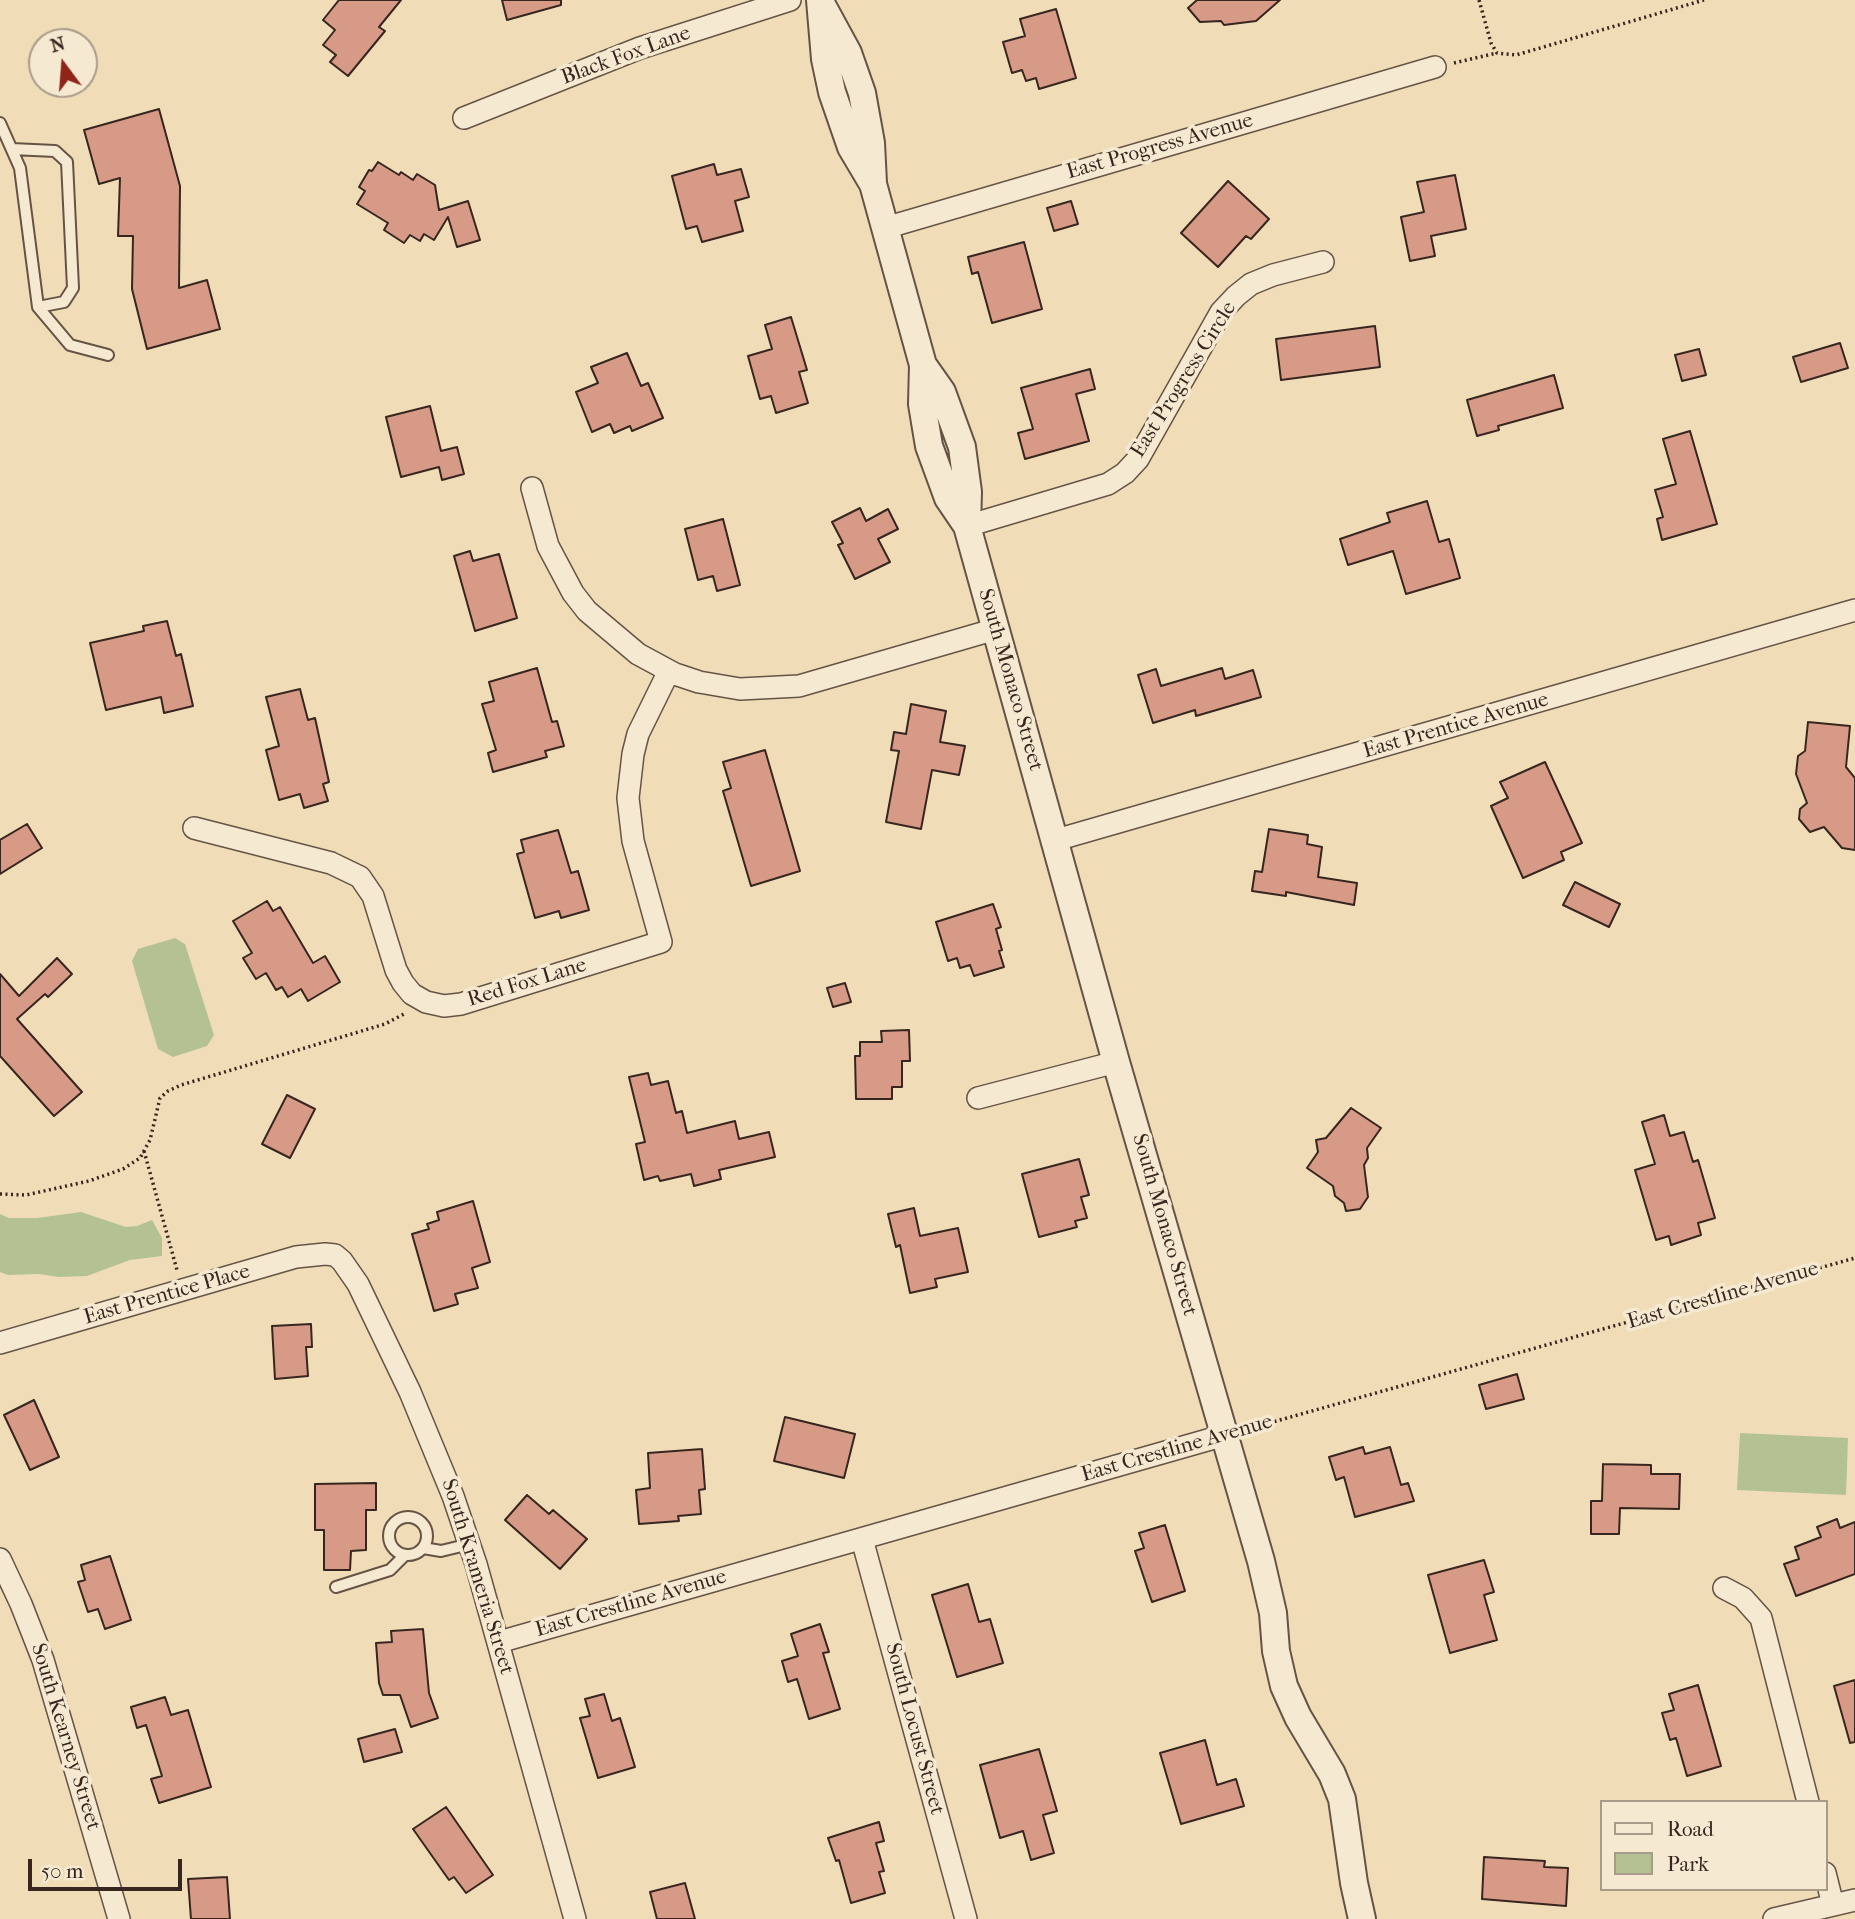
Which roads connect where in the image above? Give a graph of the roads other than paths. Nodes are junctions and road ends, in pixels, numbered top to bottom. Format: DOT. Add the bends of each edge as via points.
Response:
graph roads {
  1 [pos="790,0"];
  2 [pos="821,3"];
  3 [pos="1435,67"];
  4 [pos="464,118"];
  5 [pos="0,123"];
  6 [pos="12,149"];
  7 [pos="885,228"];
  8 [pos="1323,261"];
  9 [pos="38,307"];
  10 [pos="108,355"];
  11 [pos="532,488"];
  12 [pos="967,526"];
  13 [pos="1855,610"];
  14 [pos="996,629"];
  15 [pos="669,671"];
  16 [pos="194,828"];
  17 [pos="1056,840"];
  18 [pos="1116,1062"];
  19 [pos="978,1098"];
  20 [pos="335,1255"];
  21 [pos="0,1343"];
  22 [pos="1225,1436"];
  23 [pos="862,1539"];
  24 [pos="470,1544"];
  25 [pos="423,1548"];
  26 [pos="405,1555"];
  27 [pos="0,1559"];
  28 [pos="336,1587"];
  29 [pos="1724,1588"];
  30 [pos="499,1642"];
  31 [pos="1807,1800"];
  32 [pos="1827,1881"];
  33 [pos="1855,1899"];
  34 [pos="1833,1905"];
  35 [pos="119,1919"];
  36 [pos="575,1919"];
  37 [pos="966,1919"];
  38 [pos="1362,1919"];
  39 [pos="1774,1919"];
  1 -- 4 [label="street, Black Fox Lane" via="640,48"];
  2 -- 7 [label="street, South Monaco Street" via="848,53 862,93 872,143 873,184"];
  3 -- 7 [label="street, East Progress Avenue"];
  5 -- 6 [label="lane"];
  6 -- 9 [label="lane" via="20,168"];
  6 -- 9 [label="lane" via="55,152 66,162 73,288 64,302"];
  7 -- 12 [label="street, South Monaco Street" via="923,365 942,392 962,447"];
  8 -- 12 [label="street, East Progress Circle" via="1251,285 1221,312 1138,459 1125,473 1108,484"];
  9 -- 10 [label="lane" via="70,345"];
  11 -- 15 [label="street" via="548,546 573,593 603,626"];
  12 -- 14 [label="street, South Monaco Street"];
  13 -- 17 [label="street, East Prentice Avenue"];
  14 -- 15 [label="street" via="799,686 740,689"];
  14 -- 17 [label="street, South Monaco Street"];
  15 -- 16 [label="street, Red Fox Lane" via="638,734 628,798 633,841 662,942 461,1004 426,1002 412,994 396,970 373,896 360,877 331,863"];
  17 -- 18 [label="street, South Monaco Street"];
  18 -- 19 [label="street"];
  18 -- 22 [label="street, South Monaco Street"];
  20 -- 21 [label="street, East Prentice Place" via="296,1257"];
  20 -- 24 [label="street, South Krameria Street" via="350,1269 410,1392"];
  22 -- 23 [label="street, East Crestline Avenue"];
  22 -- 38 [label="street, South Monaco Street" via="1266,1579 1284,1686 1342,1799"];
  23 -- 30 [label="street, East Crestline Avenue"];
  23 -- 37 [label="street, South Locust Street"];
  24 -- 25 [label="lane" via="442,1551"];
  24 -- 30 [label="street, South Krameria Street"];
  25 -- 26 [label="lane"];
  25 -- 26 [label="lane" via="423,1525 414,1518 402,1518 392,1525 389,1538 394,1549"];
  26 -- 28 [label="lane" via="390,1570"];
  27 -- 35 [label="street, South Kearney Street" via="43,1660"];
  29 -- 31 [label="street" via="1743,1598 1760,1618"];
  30 -- 36 [label="street, South Krameria Street"];
  32 -- 34 [label="street"];
  33 -- 34 [label="street"];
  34 -- 39 [label="street"];
}
